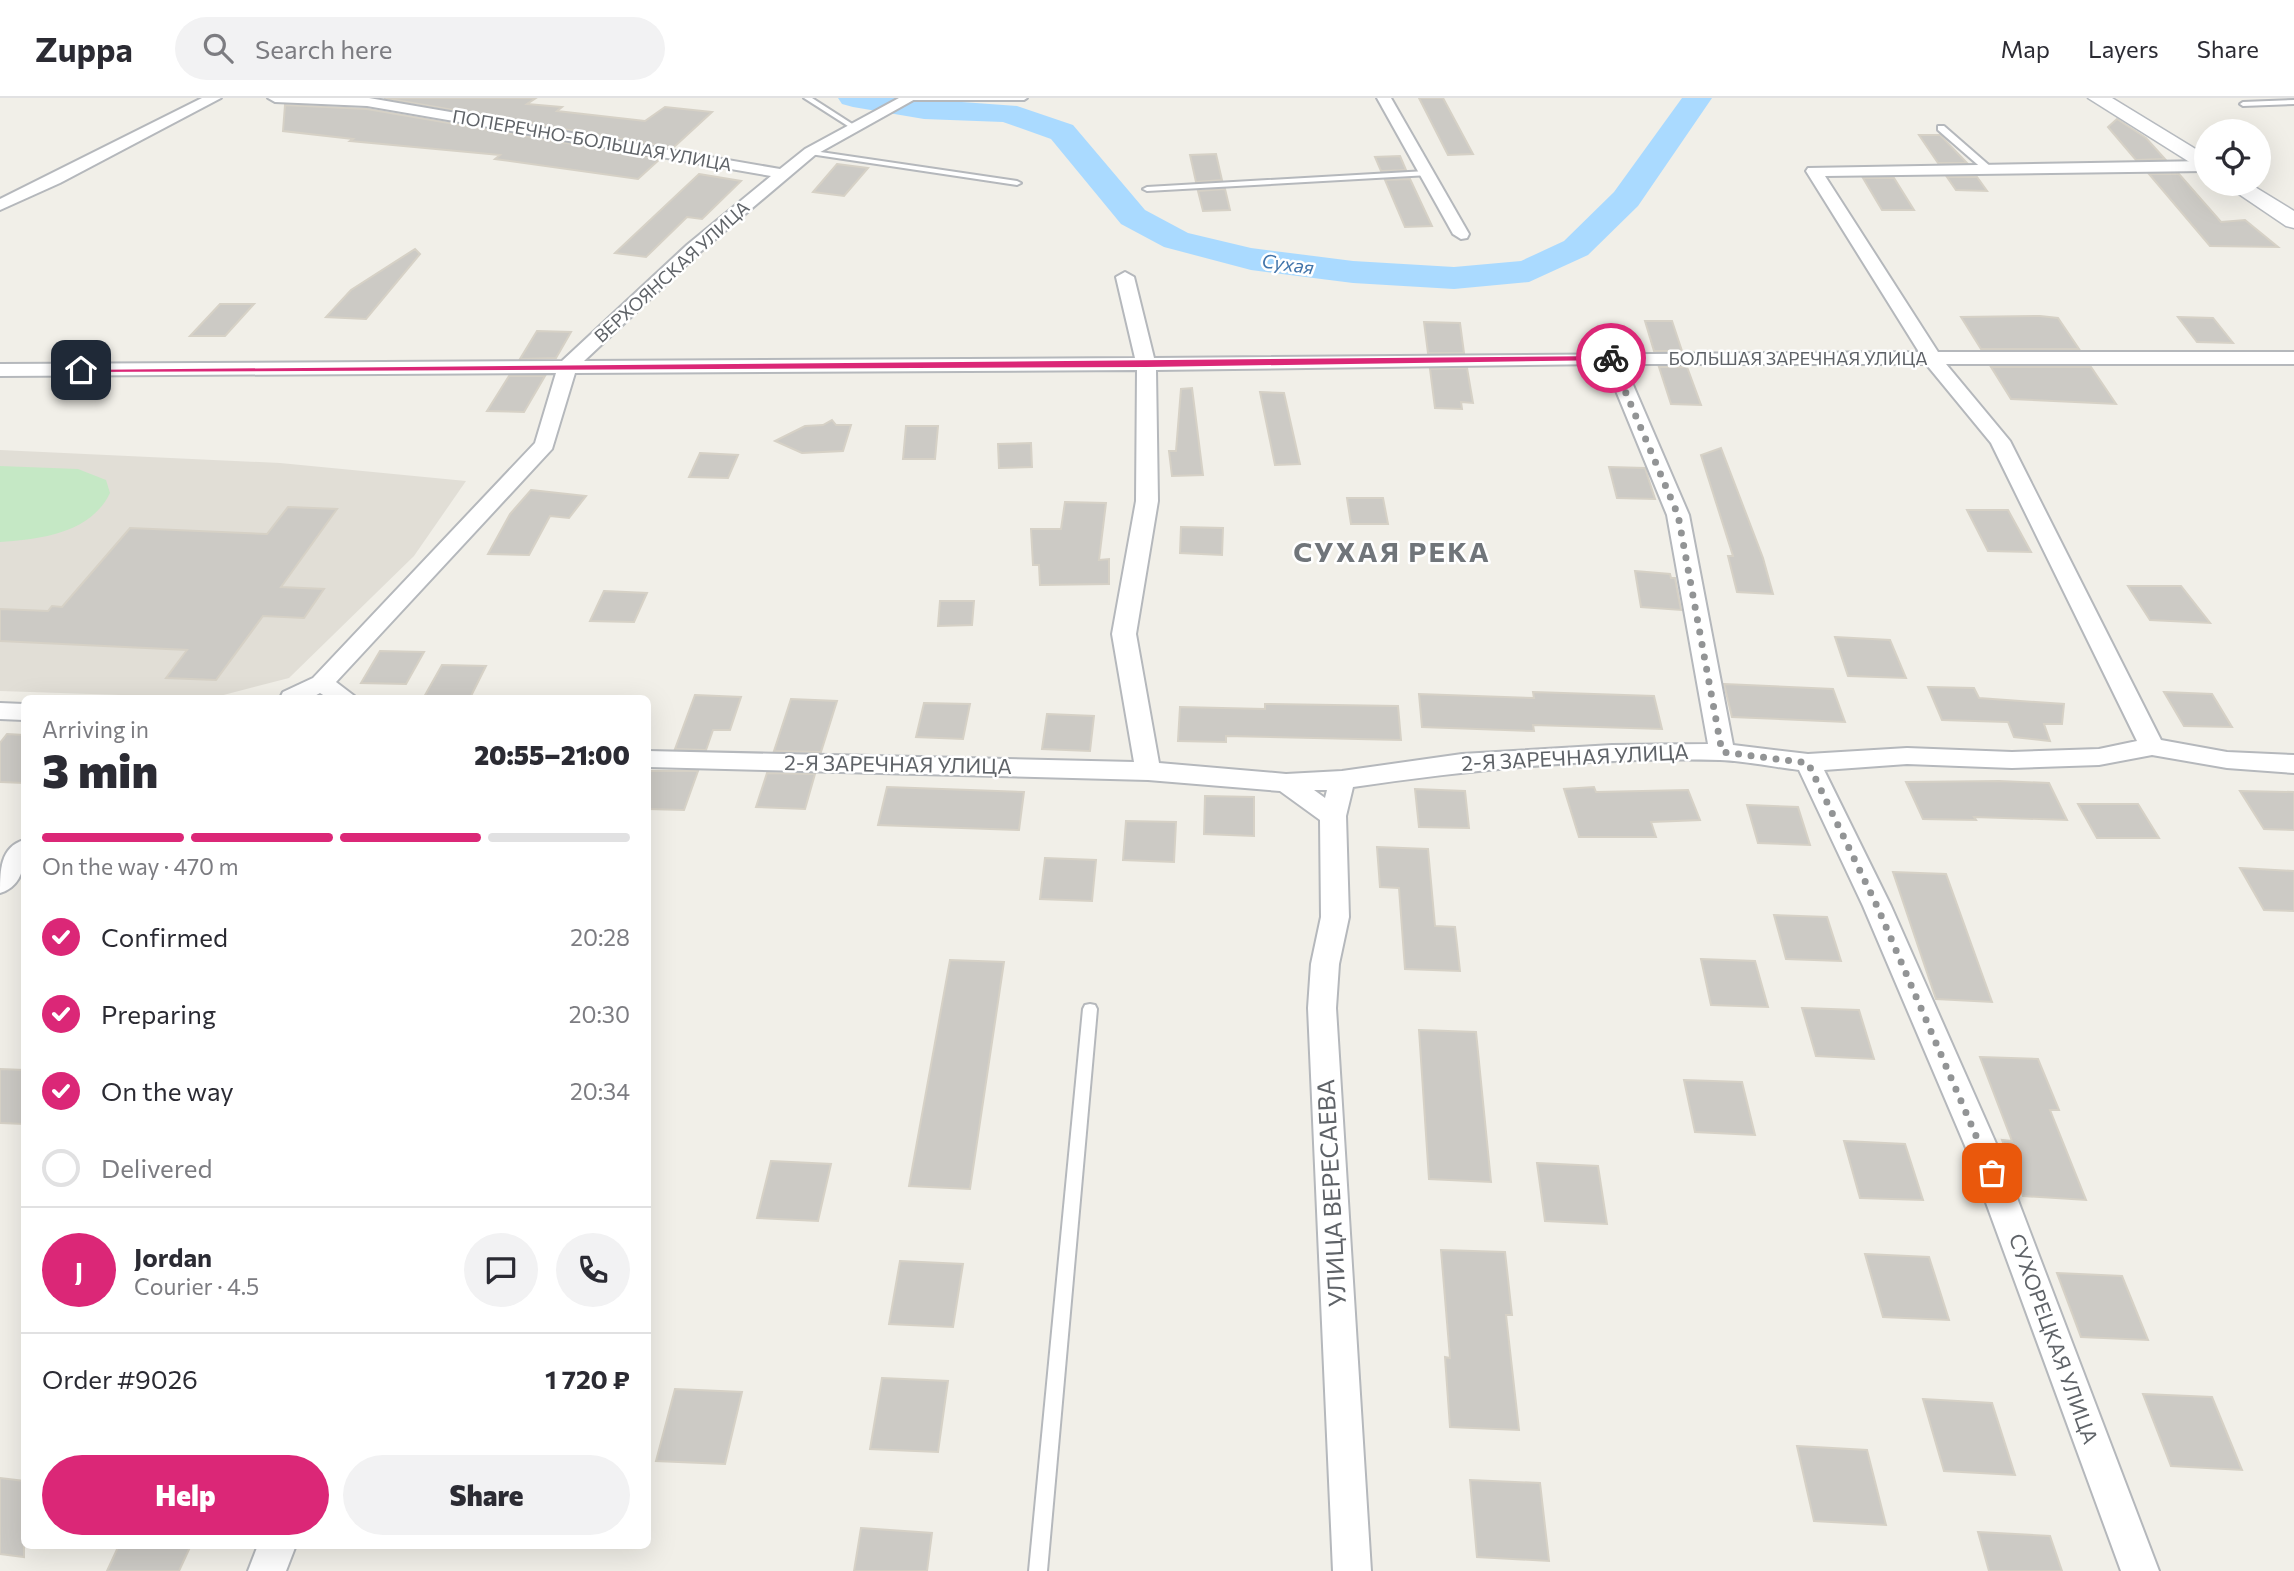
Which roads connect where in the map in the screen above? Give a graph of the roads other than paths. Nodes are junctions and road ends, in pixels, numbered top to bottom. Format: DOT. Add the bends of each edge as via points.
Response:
graph roads {
  1 [pos="214,98"];
  2 [pos="275,98"];
  3 [pos="807,98"];
  4 [pos="908,98"];
  5 [pos="1024,98"];
  6 [pos="1384,98"];
  7 [pos="2098,98"];
  8 [pos="2294,102"];
  9 [pos="2243,104"];
  10 [pos="861,124"];
  11 [pos="1941,128"];
  12 [pos="810,152"];
  13 [pos="2194,158"];
  14 [pos="2194,166"];
  15 [pos="1988,169"];
  16 [pos="1426,173"];
  17 [pos="784,174"];
  18 [pos="1017,183"];
  19 [pos="1147,189"];
  20 [pos="2254,196"];
  21 [pos="0,205"];
  22 [pos="2294,221"];
  23 [pos="1461,234"];
  24 [pos="1125,276"];
  25 [pos="1612,358"];
  26 [pos="2294,358"];
  27 [pos="1933,360"];
  28 [pos="1146,364"];
  29 [pos="567,367"];
  30 [pos="0,370"];
  31 [pos="321,682"];
  32 [pos="297,695"];
  33 [pos="340,695"];
  34 [pos="0,711"];
  35 [pos="21,712"];
  36 [pos="2152,747"];
  37 [pos="1722,752"];
  38 [pos="651,759"];
  39 [pos="1808,763"];
  40 [pos="2294,764"];
  41 [pos="1147,771"];
  42 [pos="1342,780"];
  43 [pos="1286,783"];
  44 [pos="1333,817"];
  45 [pos="21,853"];
  46 [pos="0,883"];
  47 [pos="1090,1009"];
  48 [pos="275,1549"];
  49 [pos="267,1571"];
  50 [pos="1038,1571"];
  51 [pos="1352,1571"];
  52 [pos="2140,1571"];
  1 -- 21 [label="street"];
  2 -- 17 [label="street, ПОПЕРЕЧНО-БОЛЬШАЯ УЛИЦА" via="367,102"];
  3 -- 10 [label="lane"];
  4 -- 5 [label="lane"];
  4 -- 10 [label="street, ВЕРХОЯНСКАЯ УЛИЦА"];
  6 -- 16 [label="street"];
  7 -- 13 [label="main road"];
  8 -- 9 [label="lane"];
  10 -- 12 [label="street, ВЕРХОЯНСКАЯ УЛИЦА"];
  11 -- 15 [label="lane"];
  12 -- 17 [label="street, ВЕРХОЯНСКАЯ УЛИЦА"];
  12 -- 18 [label="lane"];
  14 -- 15 [label="street"];
  15 -- 27 [label="street" via="1814,171"];
  16 -- 19 [label="lane"];
  16 -- 23 [label="street"];
  17 -- 29 [label="street, ВЕРХОЯНСКАЯ УЛИЦА" via="693,249"];
  20 -- 22 [label="main road"];
  24 -- 28 [label="street"];
  25 -- 27 [label="street, БОЛЬШАЯ ЗАРЕЧНАЯ УЛИЦА"];
  25 -- 28 [label="street, БОЛЬШАЯ ЗАРЕЧНАЯ УЛИЦА"];
  25 -- 37 [label="street" via="1678,515"];
  26 -- 27 [label="street, БОЛЬШАЯ ЗАРЕЧНАЯ УЛИЦА"];
  27 -- 36 [label="street" via="2000,441"];
  28 -- 29 [label="street, БОЛЬШАЯ ЗАРЕЧНАЯ УЛИЦА"];
  28 -- 41 [label="street" via="1147,501 1124,634"];
  29 -- 30 [label="street, БОЛЬШАЯ ЗАРЕЧНАЯ УЛИЦА"];
  29 -- 31 [label="street" via="545,445"];
  31 -- 32 [label="street"];
  31 -- 33 [label="street"];
  34 -- 35 [label="street"];
  36 -- 39 [label="street, 2-Я ЗАРЕЧНАЯ УЛИЦА" via="2099,757 1908,756"];
  36 -- 40 [label="street, 2-Я ЗАРЕЧНАЯ УЛИЦА" via="2227,760"];
  37 -- 39 [label="street, 2-Я ЗАРЕЧНАЯ УЛИЦА"];
  37 -- 42 [label="street, 2-Я ЗАРЕЧНАЯ УЛИЦА" via="1462,762"];
  38 -- 41 [label="street, 2-Я ЗАРЕЧНАЯ УЛИЦА"];
  39 -- 52 [label="street, СУХОРЕЦКАЯ УЛИЦА" via="1877,906 1982,1148"];
  41 -- 43 [label="street, 2-Я ЗАРЕЧНАЯ УЛИЦА"];
  42 -- 43 [label="street, 2-Я ЗАРЕЧНАЯ УЛИЦА"];
  42 -- 44 [label="street, УЛИЦА ВЕРЕСАЕВА"];
  43 -- 44 [label="street"];
  44 -- 51 [label="street, УЛИЦА ВЕРЕСАЕВА" via="1335,917 1322,1008"];
  45 -- 46 [label="street"];
  47 -- 50 [label="lane"];
  48 -- 49 [label="street"];
}
